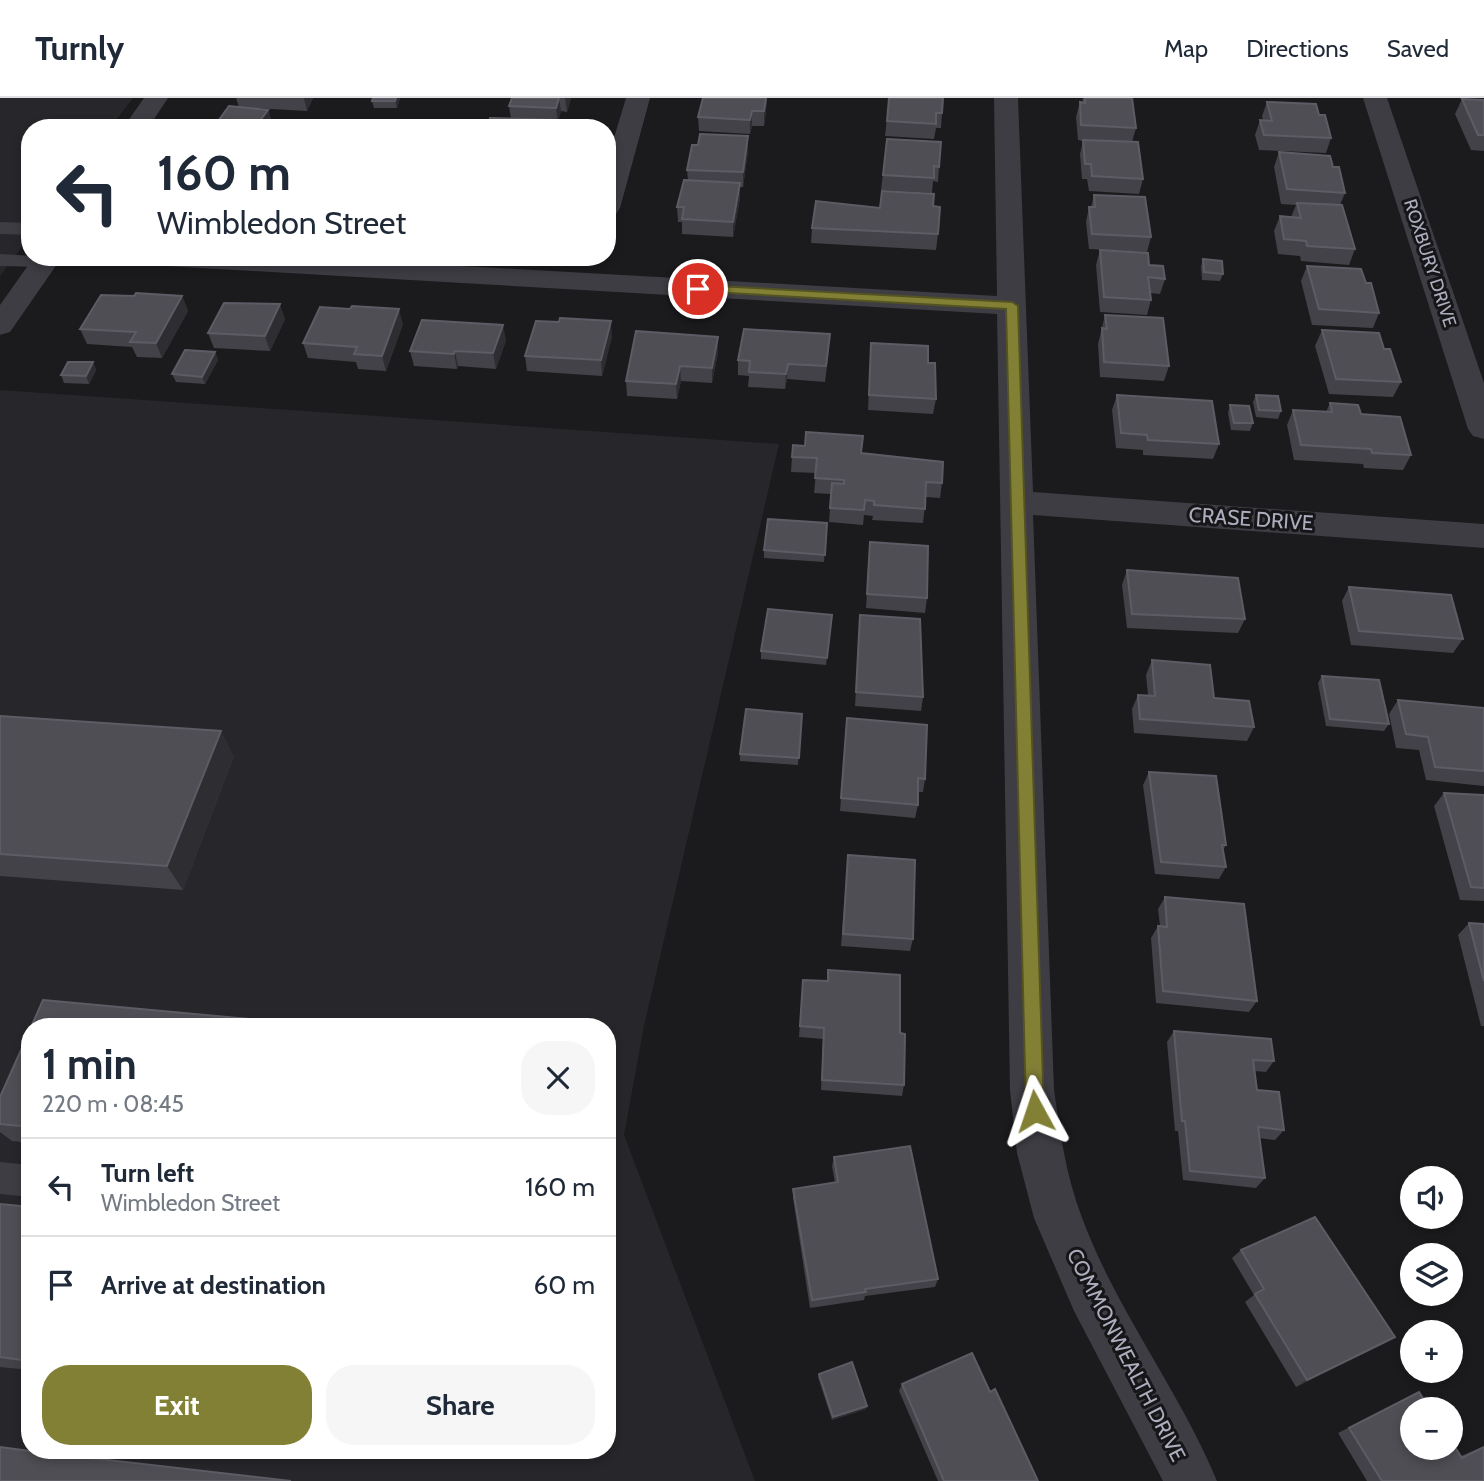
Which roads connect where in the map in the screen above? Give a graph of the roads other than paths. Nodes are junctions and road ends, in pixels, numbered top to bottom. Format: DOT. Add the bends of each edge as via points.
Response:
graph roads {
  1 [pos="156,98"];
  2 [pos="638,98"];
  3 [pos="1006,98"];
  4 [pos="1375,98"];
  5 [pos="141,119"];
  6 [pos="616,176"];
  7 [pos="0,228"];
  8 [pos="21,229"];
  9 [pos="0,260"];
  10 [pos="21,260"];
  11 [pos="41,266"];
  12 [pos="454,266"];
  13 [pos="590,270"];
  14 [pos="1012,306"];
  15 [pos="0,326"];
  16 [pos="1484,429"];
  17 [pos="1017,502"];
  18 [pos="1484,536"];
  19 [pos="0,1178"];
  20 [pos="21,1180"];
  21 [pos="1191,1481"];
  1 -- 5 [label="street"];
  2 -- 6 [label="street"];
  3 -- 14 [label="street, COMMONWEALTH DRIVE"];
  4 -- 16 [label="street, ROXBURY DRIVE"];
  7 -- 8 [label="lane"];
  9 -- 10 [label="lane"];
  11 -- 15 [label="street"];
  12 -- 13 [label="street"];
  13 -- 14 [label="street"];
  14 -- 17 [label="street, COMMONWEALTH DRIVE"];
  17 -- 18 [label="street, CRASE DRIVE"];
  17 -- 21 [label="street, COMMONWEALTH DRIVE" via="1032,1090 1040,1153 1058,1218 1091,1294"];
  19 -- 20 [label="lane"];
}
